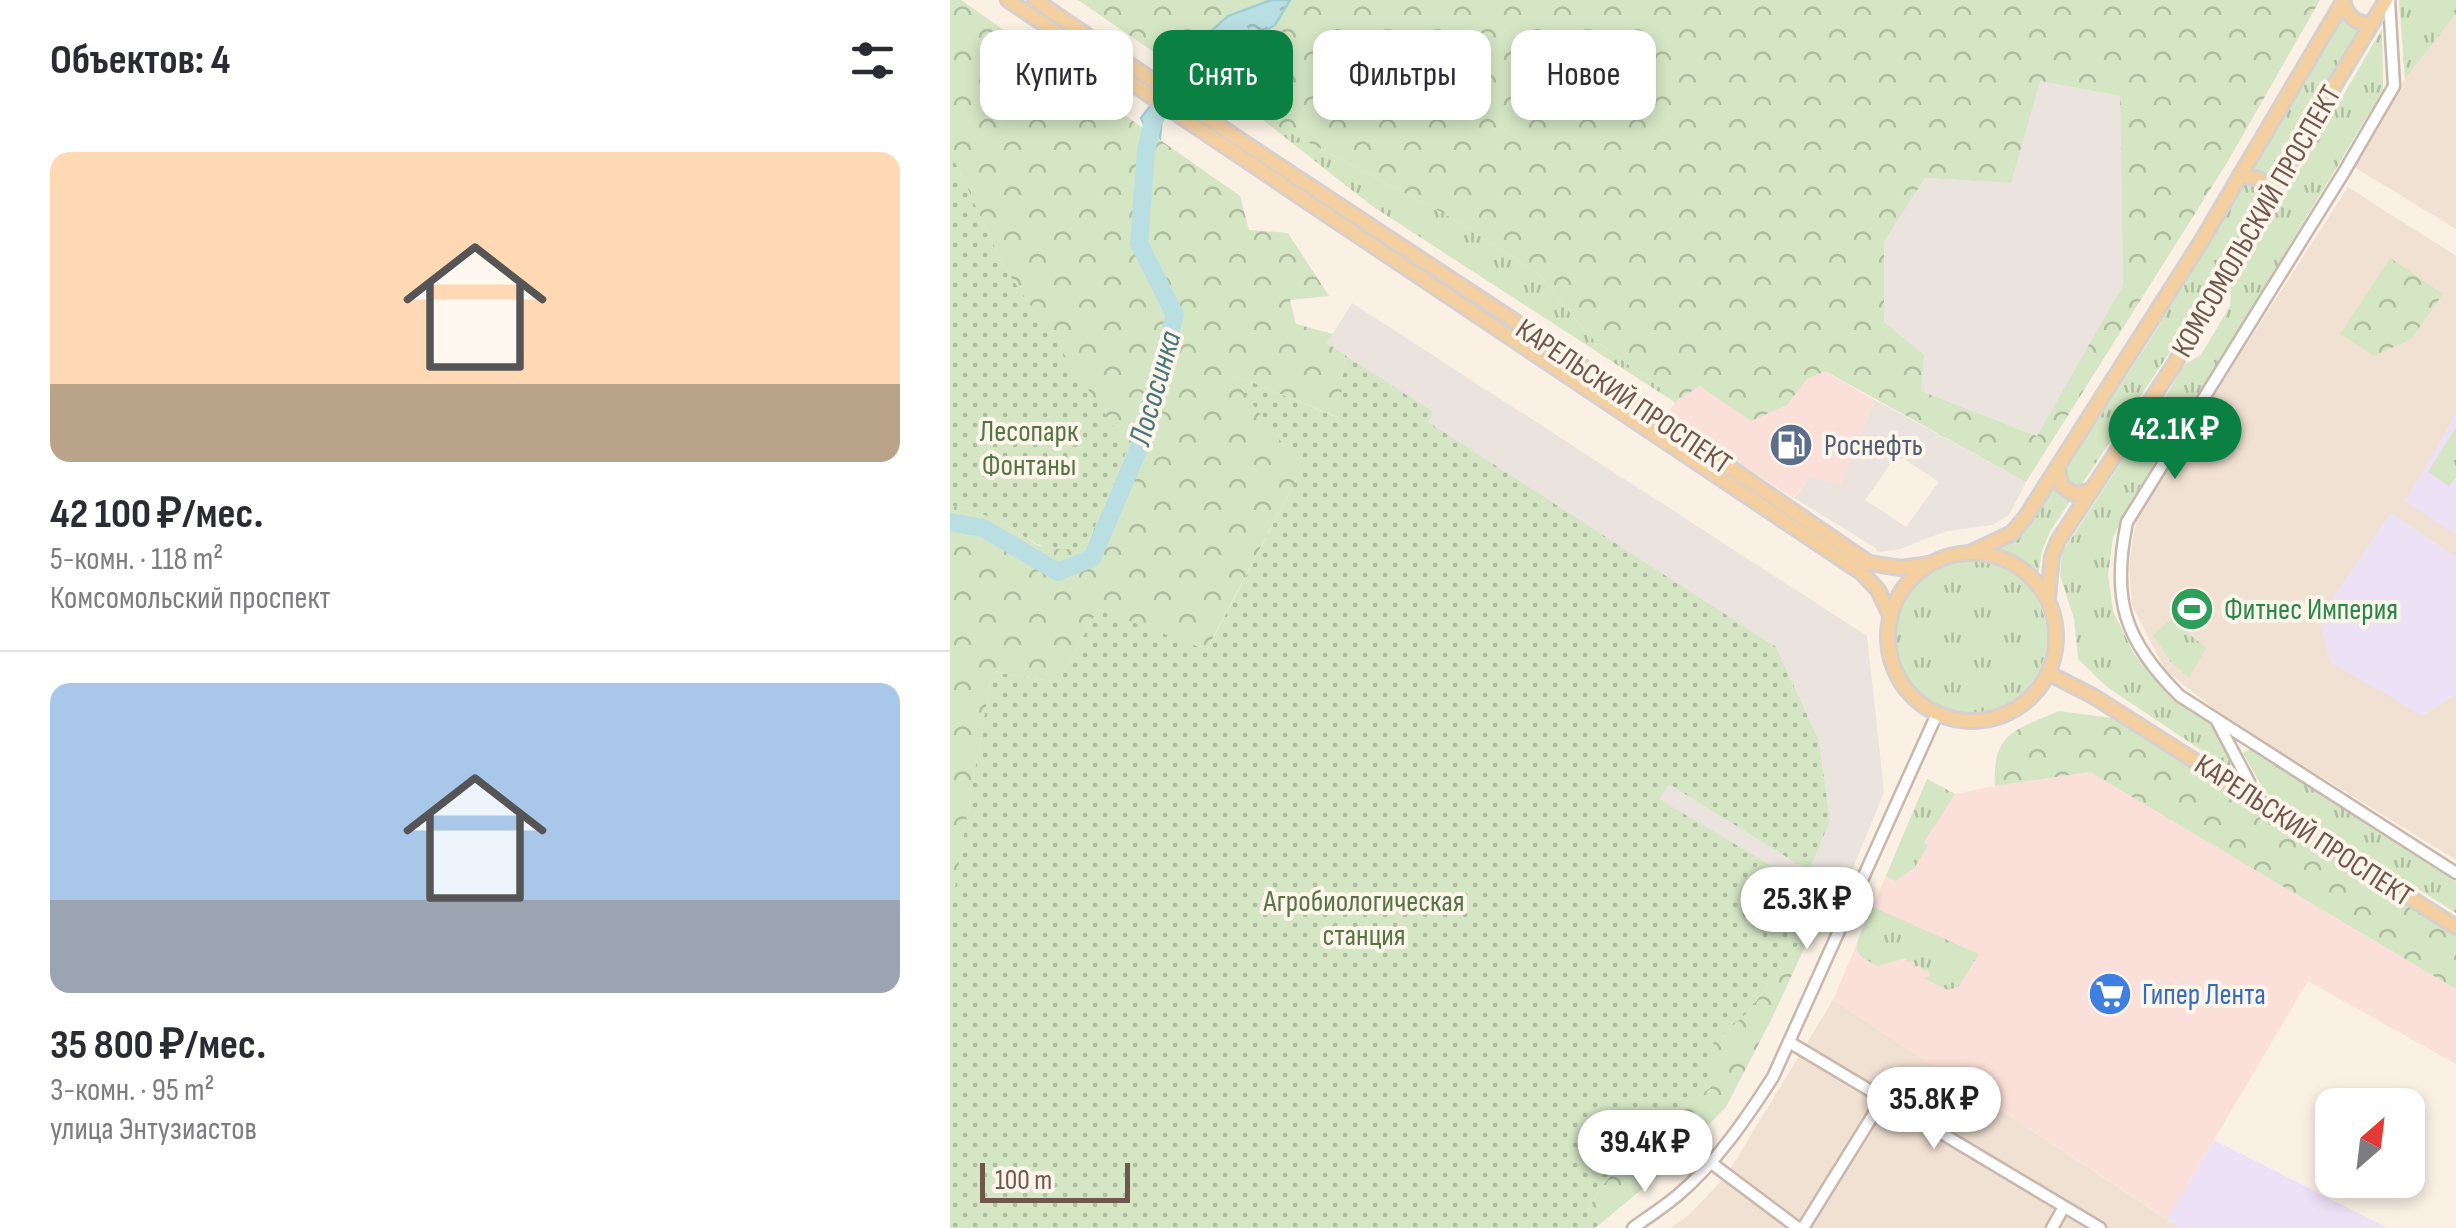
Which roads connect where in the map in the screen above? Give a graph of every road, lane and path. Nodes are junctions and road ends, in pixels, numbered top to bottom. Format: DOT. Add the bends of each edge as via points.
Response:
graph roads {
  1 [pos="1008,0"];
  2 [pos="1035,0"];
  3 [pos="2388,0"];
  4 [pos="2344,1"];
  5 [pos="1044,15"];
  6 [pos="2371,24"];
  7 [pos="2240,175"];
  8 [pos="2272,194"];
  9 [pos="1324,204"];
  10 [pos="1566,355"];
  11 [pos="1558,368"];
  12 [pos="2199,408"];
  13 [pos="2135,423"];
  14 [pos="2058,468"];
  15 [pos="2089,492"];
  16 [pos="1970,553"];
  17 [pos="1929,564"];
  18 [pos="2048,598"];
  19 [pos="1890,616"];
  20 [pos="2048,673"];
  21 [pos="1937,714"];
  22 [pos="2216,719"];
  23 [pos="2246,792"];
  24 [pos="2456,874"];
  25 [pos="2454,924"];
  26 [pos="1788,1042"];
  27 [pos="1884,1099"];
  28 [pos="1710,1162"];
  29 [pos="2064,1207"];
  30 [pos="1633,1228"];
  31 [pos="1801,1228"];
  32 [pos="2052,1228"];
  33 [pos="2100,1228"];
  1 -- 5 [label="main road"];
  2 -- 5 [label="main road"];
  3 -- 6 [label="main road, КОМСОМОЛЬСКИЙ ПРОСПЕКТ"];
  3 -- 12 [label="street" via="2394,86"];
  4 -- 6 [label="main road" via="2347,14"];
  4 -- 7 [label="main road, КОМСОМОЛЬСКИЙ ПРОСПЕКТ"];
  5 -- 9 [label="main road"];
  6 -- 8 [label="main road, КОМСОМОЛЬСКИЙ ПРОСПЕКТ"];
  7 -- 8 [label="main road" via="2259,179"];
  7 -- 14 [label="main road, КОМСОМОЛЬСКИЙ ПРОСПЕКТ"];
  8 -- 13 [label="main road, КОМСОМОЛЬСКИЙ ПРОСПЕКТ"];
  9 -- 10 [label="main road, КАРЕЛЬСКИЙ ПРОСПЕКТ"];
  9 -- 11 [label="main road, КАРЕЛЬСКИЙ ПРОСПЕКТ"];
  10 -- 11 [label="main road"];
  10 -- 17 [label="main road, КАРЕЛЬСКИЙ ПРОСПЕКТ" via="1869,563"];
  11 -- 19 [label="main road, КАРЕЛЬСКИЙ ПРОСПЕКТ" via="1862,573"];
  12 -- 13 [label="street"];
  12 -- 22 [label="street" via="2127,522 2118,575 2126,619 2150,664 2180,696"];
  13 -- 15 [label="main road, КОМСОМОЛЬСКИЙ ПРОСПЕКТ"];
  14 -- 15 [label="main road" via="2061,484 2074,494"];
  14 -- 16 [label="main road, КОМСОМОЛЬСКИЙ ПРОСПЕКТ" via="2012,533"];
  15 -- 18 [label="main road, КОМСОМОЛЬСКИЙ ПРОСПЕКТ" via="2058,540"];
  16 -- 17 [label="main road"];
  16 -- 18 [label="main road" via="2018,568"];
  17 -- 19 [label="main road" via="1908,582"];
  18 -- 20 [label="main road" via="2057,628"];
  19 -- 21 [label="main road" via="1896,674"];
  20 -- 21 [label="main road" via="2015,710 1983,721"];
  20 -- 23 [label="main road, КАРЕЛЬСКИЙ ПРОСПЕКТ"];
  21 -- 26 [label="street"];
  22 -- 23 [label="street" via="2249,782"];
  22 -- 24 [label="street"];
  23 -- 25 [label="main road, КАРЕЛЬСКИЙ ПРОСПЕКТ"];
  26 -- 27 [label="street"];
  26 -- 28 [label="street" via="1752,1109"];
  27 -- 29 [label="street"];
  27 -- 31 [label="street"];
  28 -- 30 [label="street"];
  28 -- 31 [label="street"];
  29 -- 32 [label="street"];
  29 -- 33 [label="street"];
}
